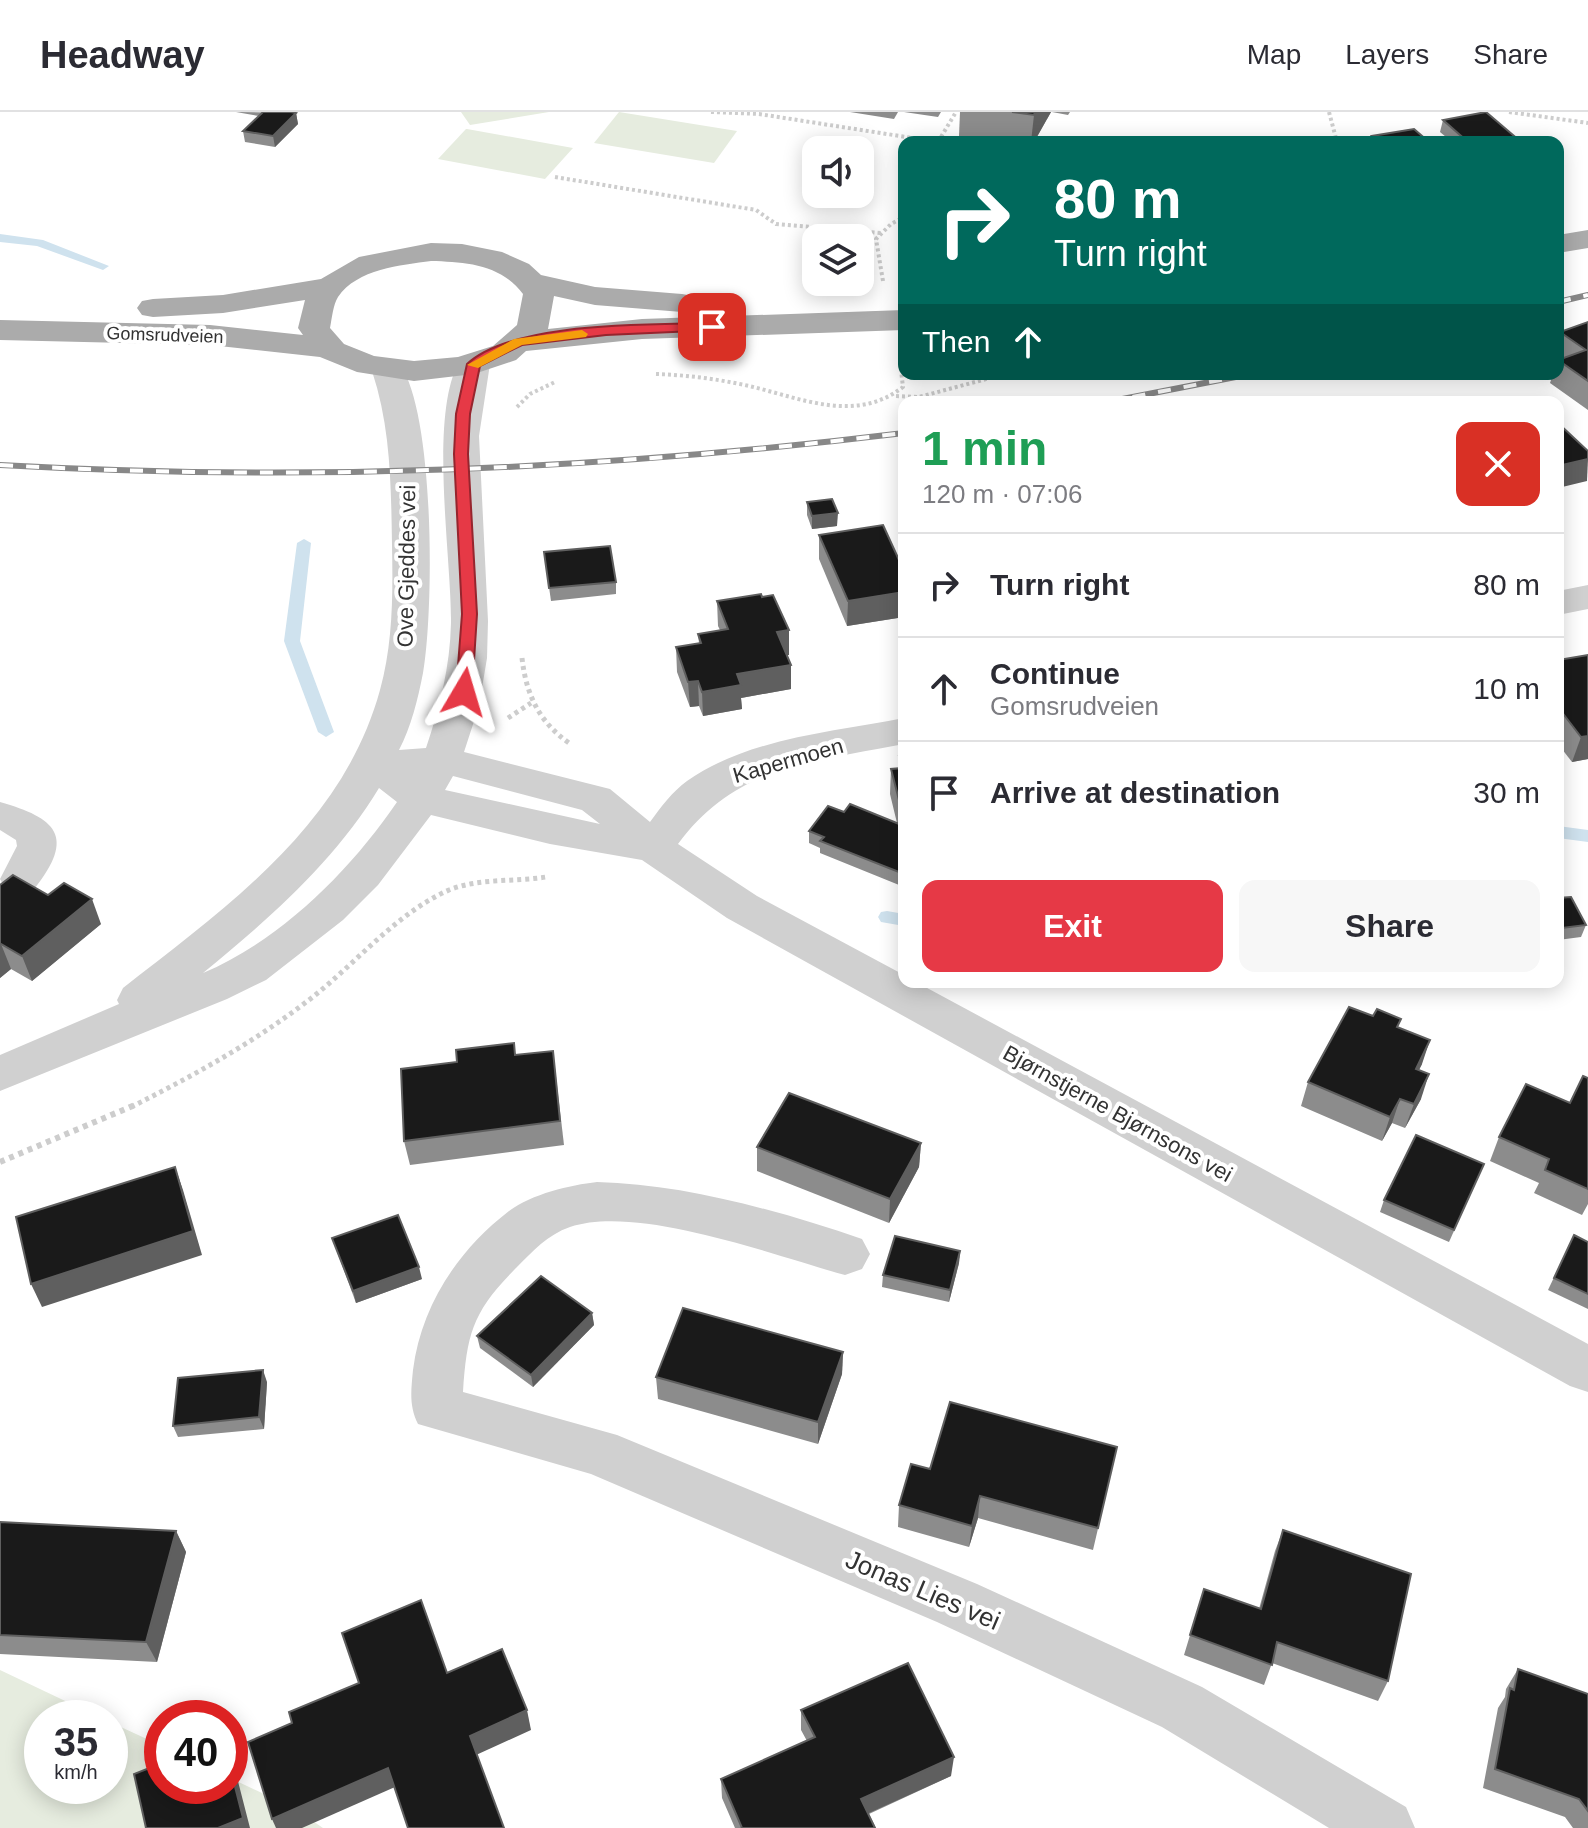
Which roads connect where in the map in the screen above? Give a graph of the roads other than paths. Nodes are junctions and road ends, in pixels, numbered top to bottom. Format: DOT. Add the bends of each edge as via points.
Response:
graph roads {
  1 [pos="1588,214"];
  2 [pos="1564,218"];
  3 [pos="1588,239"];
  4 [pos="1564,243"];
  5 [pos="532,282"];
  6 [pos="329,287"];
  7 [pos="898,296"];
  8 [pos="0,305"];
  9 [pos="898,320"];
  10 [pos="0,330"];
  11 [pos="519,342"];
  12 [pos="330,348"];
  13 [pos="474,364"];
  14 [pos="388,371"];
  15 [pos="1588,597"];
  16 [pos="1564,602"];
  17 [pos="898,732"];
  18 [pos="443,760"];
  19 [pos="374,765"];
  20 [pos="420,798"];
  21 [pos="0,816"];
  22 [pos="653,847"];
  23 [pos="20,877"];
  24 [pos="106,1028"];
  25 [pos="0,1073"];
  26 [pos="845,1254"];
  27 [pos="1588,1370"];
  28 [pos="1385,1828"];
  1 -- 2 [label="main road"];
  3 -- 4 [label="main road"];
  5 -- 6 [label="main road" via="502,262 431,252 380,260"];
  5 -- 7 [label="main road" via="595,296 681,303"];
  5 -- 11 [label="main road" via="539,293 539,318"];
  6 -- 8 [label="main road, Gomsrudveien" via="188,307"];
  6 -- 12 [label="main road" via="314,316 316,329"];
  9 -- 11 [label="main road" via="630,330"];
  10 -- 12 [label="main road, Gomsrudveien" via="196,335"];
  11 -- 13 [label="main road"];
  12 -- 14 [label="main road"];
  13 -- 14 [label="main road"];
  13 -- 18 [label="street, Ove Gjeddes vei" via="461,454 468,658 456,727"];
  14 -- 19 [label="street, Ove Gjeddes vei" via="404,418 407,450 409,614 400,688"];
  15 -- 16 [label="street"];
  17 -- 22 [label="street, Kapermoen" via="728,776 683,807"];
  18 -- 19 [label="street, Bjørnstjerne Bjørnsons vei"];
  18 -- 20 [label="street, Ove Gjeddes vei"];
  18 -- 22 [label="street, Bjørnstjerne Bjørnsons vei" via="596,799"];
  19 -- 20 [label="street, Bjørnstjerne Bjørnsons vei"];
  19 -- 24 [label="street, Ove Gjeddes vei" via="334,827 271,894"];
  20 -- 22 [label="street, Bjørnstjerne Bjørnsons vei" via="579,838"];
  20 -- 24 [label="street, Ove Gjeddes vei" via="378,857 304,930 248,970"];
  21 -- 23 [label="street" via="30,827 38,837 34,862"];
  22 -- 27 [label="street, Bjørnstjerne Bjørnsons vei" via="742,907"];
  24 -- 25 [label="street, Ove Gjeddes vei"];
  26 -- 28 [label="street, Jonas Lies vei" via="643,1205 596,1202 540,1217 462,1294 446,1330 436,1408 598,1452 957,1603 1182,1707"];
}
